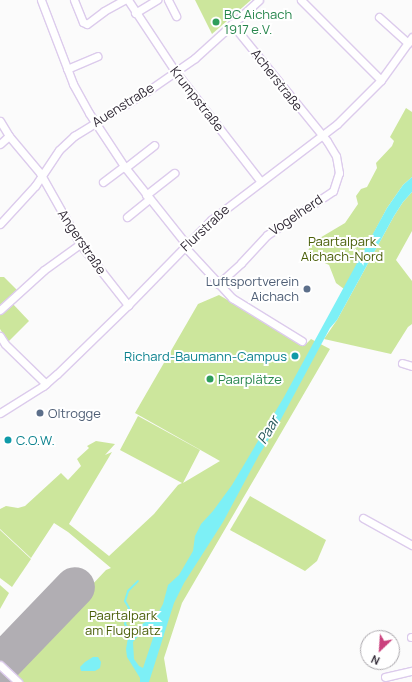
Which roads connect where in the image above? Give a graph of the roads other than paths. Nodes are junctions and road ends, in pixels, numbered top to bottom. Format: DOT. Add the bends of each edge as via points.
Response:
graph roads {
  1 [pos="41,0"];
  2 [pos="74,0"];
  3 [pos="124,0"];
  4 [pos="128,0"];
  5 [pos="157,0"];
  6 [pos="168,0"];
  7 [pos="259,0"];
  8 [pos="301,0"];
  9 [pos="135,13"];
  10 [pos="176,16"];
  11 [pos="379,17"];
  12 [pos="232,24"];
  13 [pos="410,40"];
  14 [pos="97,56"];
  15 [pos="67,69"];
  16 [pos="176,71"];
  17 [pos="381,80"];
  18 [pos="0,121"];
  19 [pos="95,122"];
  20 [pos="9,136"];
  21 [pos="323,136"];
  22 [pos="0,144"];
  23 [pos="154,145"];
  24 [pos="124,167"];
  25 [pos="174,173"];
  26 [pos="42,176"];
  27 [pos="103,182"];
  28 [pos="261,182"];
  29 [pos="148,197"];
  30 [pos="127,216"];
  31 [pos="0,224"];
  32 [pos="80,244"];
  33 [pos="185,245"];
  34 [pos="218,284"];
  35 [pos="128,305"];
  36 [pos="0,310"];
  37 [pos="0,336"];
  38 [pos="302,341"];
  39 [pos="402,363"];
  40 [pos="412,366"];
  41 [pos="46,384"];
  42 [pos="0,413"];
  43 [pos="363,518"];
  44 [pos="412,545"];
  45 [pos="0,665"];
  46 [pos="412,671"];
  47 [pos="385,677"];
  48 [pos="18,682"];
  1 -- 15 [label="street"];
  2 -- 3 [label="street" via="83,22 87,24"];
  4 -- 9 [label="street, Krumpstraße"];
  5 -- 9 [label="street"];
  6 -- 10 [label="street"];
  7 -- 12 [label="street, Auenstraße"];
  8 -- 17 [label="street"];
  9 -- 16 [label="street, Krumpstraße"];
  11 -- 13 [label="street, Flurstraße"];
  12 -- 16 [label="street, Auenstraße" via="195,58"];
  12 -- 21 [label="street, Acherstraße"];
  13 -- 17 [label="street, Flurstraße"];
  14 -- 15 [label="street"];
  15 -- 19 [label="street"];
  16 -- 19 [label="street, Auenstraße"];
  16 -- 28 [label="street, Krumpstraße"];
  17 -- 21 [label="street, Flurstraße"];
  18 -- 20 [label="street, Angerstraße"];
  19 -- 24 [label="street"];
  19 -- 26 [label="street, Auenstraße" via="59,150"];
  20 -- 22 [label="street"];
  20 -- 26 [label="street, Angerstraße"];
  21 -- 28 [label="street, Flurstraße"];
  21 -- 34 [label="street, Vogelherd" via="336,156 339,166 338,180 333,190 267,235"];
  23 -- 24 [label="street"];
  24 -- 27 [label="street"];
  24 -- 29 [label="street"];
  25 -- 29 [label="street"];
  26 -- 31 [label="street, Auenstraße"];
  26 -- 32 [label="street, Angerstraße"];
  28 -- 33 [label="street, Flurstraße" via="210,220"];
  29 -- 30 [label="street"];
  29 -- 33 [label="street"];
  32 -- 35 [label="street, Angerstraße"];
  32 -- 36 [label="street" via="44,270"];
  33 -- 34 [label="street"];
  33 -- 35 [label="street, Flurstraße"];
  34 -- 38 [label="street" via="232,298"];
  35 -- 41 [label="street, Flurstraße"];
  37 -- 41 [label="street" via="6,346"];
  39 -- 40 [label="street"];
  41 -- 42 [label="street, Flurstraße"];
  43 -- 44 [label="street"];
  45 -- 48 [label="street"];
  46 -- 47 [label="street"];
}
